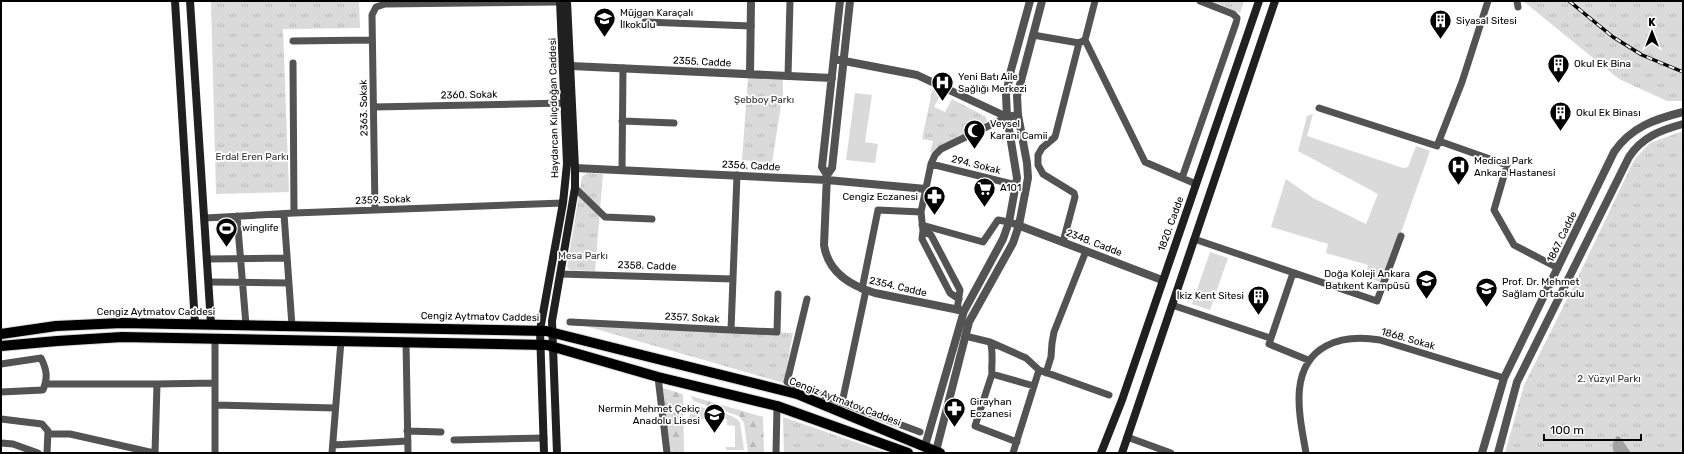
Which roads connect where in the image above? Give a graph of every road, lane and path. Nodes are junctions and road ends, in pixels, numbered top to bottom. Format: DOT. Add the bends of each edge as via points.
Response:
graph roads {
  1 [pos="175,1"];
  2 [pos="190,1"];
  3 [pos="751,1"];
  4 [pos="790,1"];
  5 [pos="840,1"];
  6 [pos="850,1"];
  7 [pos="1030,1"];
  8 [pos="1042,1"];
  9 [pos="1095,1"];
  10 [pos="1200,1"];
  11 [pos="1259,1"];
  12 [pos="1275,1"];
  13 [pos="1488,1"];
  14 [pos="563,2"];
  15 [pos="645,22"];
  16 [pos="751,26"];
  17 [pos="1032,35"];
  18 [pos="372,40"];
  19 [pos="292,41"];
  20 [pos="1082,41"];
  21 [pos="834,59"];
  22 [pos="844,60"];
  23 [pos="293,63"];
  24 [pos="571,66"];
  25 [pos="623,68"];
  26 [pos="750,74"];
  27 [pos="788,76"];
  28 [pos="832,78"];
  29 [pos="565,103"];
  30 [pos="374,107"];
  31 [pos="1319,108"];
  32 [pos="1683,112"];
  33 [pos="1019,120"];
  34 [pos="622,121"];
  35 [pos="1007,122"];
  36 [pos="674,123"];
  37 [pos="1683,124"];
  38 [pos="1439,141"];
  39 [pos="931,164"];
  40 [pos="575,168"];
  41 [pos="622,170"];
  42 [pos="737,175"];
  43 [pos="827,177"];
  44 [pos="1182,178"];
  45 [pos="1196,184"];
  46 [pos="1016,185"];
  47 [pos="575,188"];
  48 [pos="926,189"];
  49 [pos="563,203"];
  50 [pos="375,210"];
  51 [pos="921,212"];
  52 [pos="294,213"];
  53 [pos="284,214"];
  54 [pos="237,216"];
  55 [pos="205,218"];
  56 [pos="652,220"];
  57 [pos="1009,222"];
  58 [pos="1019,225"];
  59 [pos="922,228"];
  60 [pos="1401,236"];
  61 [pos="1194,239"];
  62 [pos="1063,242"];
  63 [pos="1086,251"];
  64 [pos="287,258"];
  65 [pos="207,259"];
  66 [pos="241,259"];
  67 [pos="1558,268"];
  68 [pos="1293,273"];
  69 [pos="560,274"];
  70 [pos="1571,274"];
  71 [pos="733,279"];
  72 [pos="1162,280"];
  73 [pos="209,282"];
  74 [pos="243,282"];
  75 [pos="289,283"];
  76 [pos="864,290"];
  77 [pos="778,294"];
  78 [pos="807,299"];
  79 [pos="1172,305"];
  80 [pos="961,311"];
  81 [pos="570,322"];
  82 [pos="195,324"];
  83 [pos="211,324"];
  84 [pos="246,325"];
  85 [pos="292,326"];
  86 [pos="540,330"];
  87 [pos="731,330"];
  88 [pos="552,332"];
  89 [pos="1,334"];
  90 [pos="965,336"];
  91 [pos="1270,338"];
  92 [pos="215,339"];
  93 [pos="341,341"];
  94 [pos="406,342"];
  95 [pos="990,342"];
  96 [pos="540,344"];
  97 [pos="1,346"];
  98 [pos="553,347"];
  99 [pos="1308,360"];
  100 [pos="1,364"];
  101 [pos="1039,370"];
  102 [pos="1046,372"];
  103 [pos="992,374"];
  104 [pos="658,377"];
  105 [pos="1504,378"];
  106 [pos="1517,382"];
  107 [pos="215,383"];
  108 [pos="46,384"];
  109 [pos="157,384"];
  110 [pos="1034,386"];
  111 [pos="1,392"];
  112 [pos="1109,395"];
  113 [pos="842,403"];
  114 [pos="215,405"];
  115 [pos="777,406"];
  116 [pos="335,408"];
  117 [pos="1,419"];
  118 [pos="882,423"];
  119 [pos="408,431"];
  120 [pos="441,432"];
  121 [pos="920,432"];
  122 [pos="48,434"];
  123 [pos="1127,437"];
  124 [pos="544,438"];
  125 [pos="454,440"];
  126 [pos="408,441"];
  127 [pos="1017,442"];
  128 [pos="1,443"];
  129 [pos="332,445"];
  130 [pos="925,446"];
  131 [pos="938,452"];
  132 [pos="38,453"];
  133 [pos="47,453"];
  134 [pos="155,453"];
  135 [pos="215,453"];
  136 [pos="332,453"];
  137 [pos="408,453"];
  138 [pos="544,453"];
  139 [pos="557,453"];
  140 [pos="667,453"];
  141 [pos="776,453"];
  142 [pos="908,453"];
  143 [pos="1013,453"];
  144 [pos="1101,453"];
  145 [pos="1122,453"];
  146 [pos="1171,453"];
  147 [pos="1306,453"];
  148 [pos="1482,453"];
  149 [pos="1498,453"];
  1 -- 82 [label="main road"];
  2 -- 55 [label="main road"];
  3 -- 16 [label="street"];
  4 -- 27 [label="street"];
  5 -- 21 [label="street, 2354. Cadde"];
  6 -- 22 [label="street, 2354. Cadde"];
  7 -- 35 [label="street" via="1008,84 1005,106"];
  8 -- 17 [label="street"];
  9 -- 20 [label="street"];
  10 -- 44 [label="street" via="1237,18"];
  11 -- 45 [label="main road, 1820. Cadde"];
  12 -- 61 [label="main road"];
  13 -- 38 [label="street" via="1462,82"];
  14 -- 18 [label="street, 2363. Sokak" via="385,4 376,7 372,15"];
  14 -- 24 [label="main road, Haydarcan Kılıçdoğan Caddesi"];
  14 -- 29 [label="main road, Haydarcan Kılıçdoğan Caddesi"];
  15 -- 16 [label="street"];
  16 -- 26 [label="street"];
  17 -- 20 [label="street"];
  17 -- 33 [label="street" via="1018,91"];
  18 -- 19 [label="street"];
  18 -- 30 [label="street, 2363. Sokak"];
  20 -- 44 [label="street" via="1145,162"];
  20 -- 62 [label="street" via="1056,136 1040,151 1037,159 1043,174 1074,193"];
  21 -- 22 [label="street"];
  21 -- 28 [label="street, 2354. Cadde"];
  22 -- 35 [label="street" via="917,75"];
  22 -- 43 [label="street, 2354. Cadde" via="832,168"];
  23 -- 52 [label="street"];
  24 -- 25 [label="street, 2355. Cadde"];
  24 -- 40 [label="main road, Haydarcan Kılıçdoğan Caddesi"];
  25 -- 26 [label="street, 2355. Cadde"];
  25 -- 34 [label="street"];
  26 -- 27 [label="street, 2355. Cadde"];
  27 -- 28 [label="street, 2355. Cadde"];
  28 -- 43 [label="street, 2354. Cadde" via="822,167"];
  29 -- 30 [label="street, 2360. Sokak"];
  29 -- 49 [label="main road, Haydarcan Kılıçdoğan Caddesi" via="566,164"];
  30 -- 50 [label="street, 2363. Sokak"];
  31 -- 38 [label="street" via="1437,146"];
  32 -- 67 [label="street, 1867. Cadde" via="1641,125 1622,142 1614,152"];
  33 -- 35 [label="street"];
  33 -- 58 [label="street" via="1028,178"];
  34 -- 36 [label="street"];
  34 -- 41 [label="street"];
  35 -- 39 [label="street, 294. Sokak" via="941,149"];
  35 -- 46 [label="street" via="1016,166"];
  37 -- 70 [label="street" via="1649,136 1634,149"];
  38 -- 67 [label="street" via="1507,165 1494,210 1514,245"];
  39 -- 46 [label="street, 294. Sokak"];
  39 -- 48 [label="street, 294. Sokak"];
  40 -- 41 [label="street, 2356. Cadde"];
  40 -- 47 [label="main road, Haydarcan Kılıçdoğan Caddesi"];
  41 -- 42 [label="street, 2356. Cadde"];
  42 -- 43 [label="street, 2356. Cadde"];
  42 -- 71 [label="street, 2357. Sokak"];
  43 -- 48 [label="street, 2356. Cadde"];
  43 -- 76 [label="street, 2354. Cadde" via="825,251 829,262 838,273"];
  44 -- 45 [label="street"];
  45 -- 72 [label="main road, 1820. Cadde"];
  46 -- 57 [label="street"];
  47 -- 56 [label="street" via="605,217"];
  47 -- 69 [label="main road, Haydarcan Kılıçdoğan Caddesi"];
  48 -- 51 [label="street, 294. Sokak"];
  49 -- 50 [label="street, 2359. Sokak"];
  49 -- 86 [label="main road, Haydarcan Kılıçdoğan Caddesi"];
  50 -- 52 [label="street, 2359. Sokak"];
  51 -- 59 [label="street, 294. Sokak"];
  51 -- 76 [label="street" via="878,210"];
  52 -- 53 [label="street, 2359. Sokak"];
  53 -- 54 [label="street, 2359. Sokak"];
  53 -- 64 [label="street"];
  54 -- 55 [label="street, 2359. Sokak"];
  54 -- 66 [label="street"];
  55 -- 65 [label="main road"];
  57 -- 58 [label="street, 2348. Cadde"];
  57 -- 59 [label="street" via="998,220 983,242"];
  57 -- 80 [label="street" via="1003,239"];
  58 -- 62 [label="street, 2348. Cadde"];
  58 -- 90 [label="street" via="1013,243 973,314"];
  59 -- 80 [label="street" via="931,235 960,290 958,298"];
  60 -- 68 [label="street" via="1377,301"];
  61 -- 68 [label="street"];
  61 -- 79 [label="main road"];
  62 -- 63 [label="street, 2348. Cadde"];
  63 -- 72 [label="street, 2348. Cadde"];
  63 -- 102 [label="street" via="1054,332"];
  64 -- 66 [label="street"];
  64 -- 75 [label="street"];
  65 -- 66 [label="street"];
  65 -- 73 [label="main road"];
  66 -- 74 [label="street"];
  67 -- 70 [label="street"];
  67 -- 105 [label="street, 1867. Cadde"];
  68 -- 91 [label="street"];
  69 -- 71 [label="street, 2358. Cadde"];
  69 -- 88 [label="main road, Haydarcan Kılıçdoğan Caddesi"];
  70 -- 106 [label="street"];
  71 -- 87 [label="street, 2357. Sokak"];
  72 -- 144 [label="main road, 1820. Cadde" via="1122,400"];
  73 -- 74 [label="street"];
  73 -- 83 [label="main road"];
  74 -- 75 [label="street"];
  74 -- 84 [label="street"];
  75 -- 85 [label="street"];
  76 -- 80 [label="street, 2354. Cadde"];
  76 -- 113 [label="street"];
  77 -- 87 [label="street" via="777,332"];
  78 -- 113 [label="street" via="787,382"];
  79 -- 91 [label="street"];
  79 -- 123 [label="main road"];
  80 -- 130 [label="street"];
  81 -- 87 [label="street, 2357. Sokak"];
  82 -- 83 [label="main road, Cengiz Aytmatov Caddesi"];
  82 -- 89 [label="main road, Cengiz Aytmatov Caddesi" via="89,324"];
  83 -- 84 [label="main road, Cengiz Aytmatov Caddesi"];
  84 -- 85 [label="main road, Cengiz Aytmatov Caddesi"];
  85 -- 86 [label="main road, Cengiz Aytmatov Caddesi"];
  86 -- 88 [label="main road, Cengiz Aytmatov Caddesi"];
  86 -- 96 [label="main road, Haydarcan Kılıçdoğan Caddesi"];
  88 -- 98 [label="main road, Haydarcan Kılıçdoğan Caddesi"];
  88 -- 118 [label="main road, Cengiz Aytmatov Caddesi" via="797,394"];
  90 -- 95 [label="street"];
  90 -- 131 [label="street"];
  91 -- 99 [label="street" via="1270,346"];
  92 -- 93 [label="main road"];
  92 -- 97 [label="main road" via="122,337"];
  92 -- 107 [label="street"];
  93 -- 94 [label="main road"];
  93 -- 116 [label="street"];
  94 -- 96 [label="main road"];
  94 -- 119 [label="street"];
  95 -- 101 [label="street" via="1026,358"];
  95 -- 103 [label="street" via="993,350"];
  96 -- 98 [label="main road"];
  96 -- 124 [label="main road, Haydarcan Kılıçdoğan Caddesi"];
  98 -- 104 [label="main road"];
  98 -- 139 [label="main road, Haydarcan Kılıçdoğan Caddesi"];
  99 -- 105 [label="street, 1868. Sokak" via="1321,349 1340,340 1370,338"];
  99 -- 147 [label="street" via="1302,374 1299,396"];
  100 -- 108 [label="street" via="41,358 46,369"];
  101 -- 102 [label="street"];
  101 -- 110 [label="street"];
  102 -- 112 [label="street"];
  103 -- 110 [label="street"];
  103 -- 127 [label="street" via="975,426"];
  104 -- 115 [label="main road"];
  104 -- 140 [label="street"];
  105 -- 106 [label="street"];
  105 -- 148 [label="street, 1867. Cadde"];
  106 -- 149 [label="street"];
  107 -- 109 [label="street"];
  107 -- 114 [label="street"];
  108 -- 109 [label="street"];
  108 -- 111 [label="street" via="43,390"];
  109 -- 134 [label="street"];
  110 -- 127 [label="street"];
  113 -- 118 [label="street"];
  114 -- 116 [label="street"];
  114 -- 135 [label="street"];
  115 -- 141 [label="street"];
  115 -- 142 [label="main road"];
  116 -- 129 [label="street"];
  117 -- 122 [label="street" via="42,424"];
  118 -- 121 [label="street"];
  118 -- 130 [label="main road, Cengiz Aytmatov Caddesi"];
  119 -- 120 [label="street"];
  119 -- 126 [label="street"];
  122 -- 133 [label="street"];
  122 -- 134 [label="street" via="70,434"];
  123 -- 145 [label="main road"];
  123 -- 146 [label="street"];
  124 -- 125 [label="street"];
  124 -- 138 [label="main road, Haydarcan Kılıçdoğan Caddesi"];
  126 -- 129 [label="street"];
  126 -- 137 [label="street"];
  127 -- 143 [label="street"];
  128 -- 132 [label="street" via="13,444"];
  129 -- 136 [label="street"];
  130 -- 131 [label="main road, Cengiz Aytmatov Caddesi"];
}
